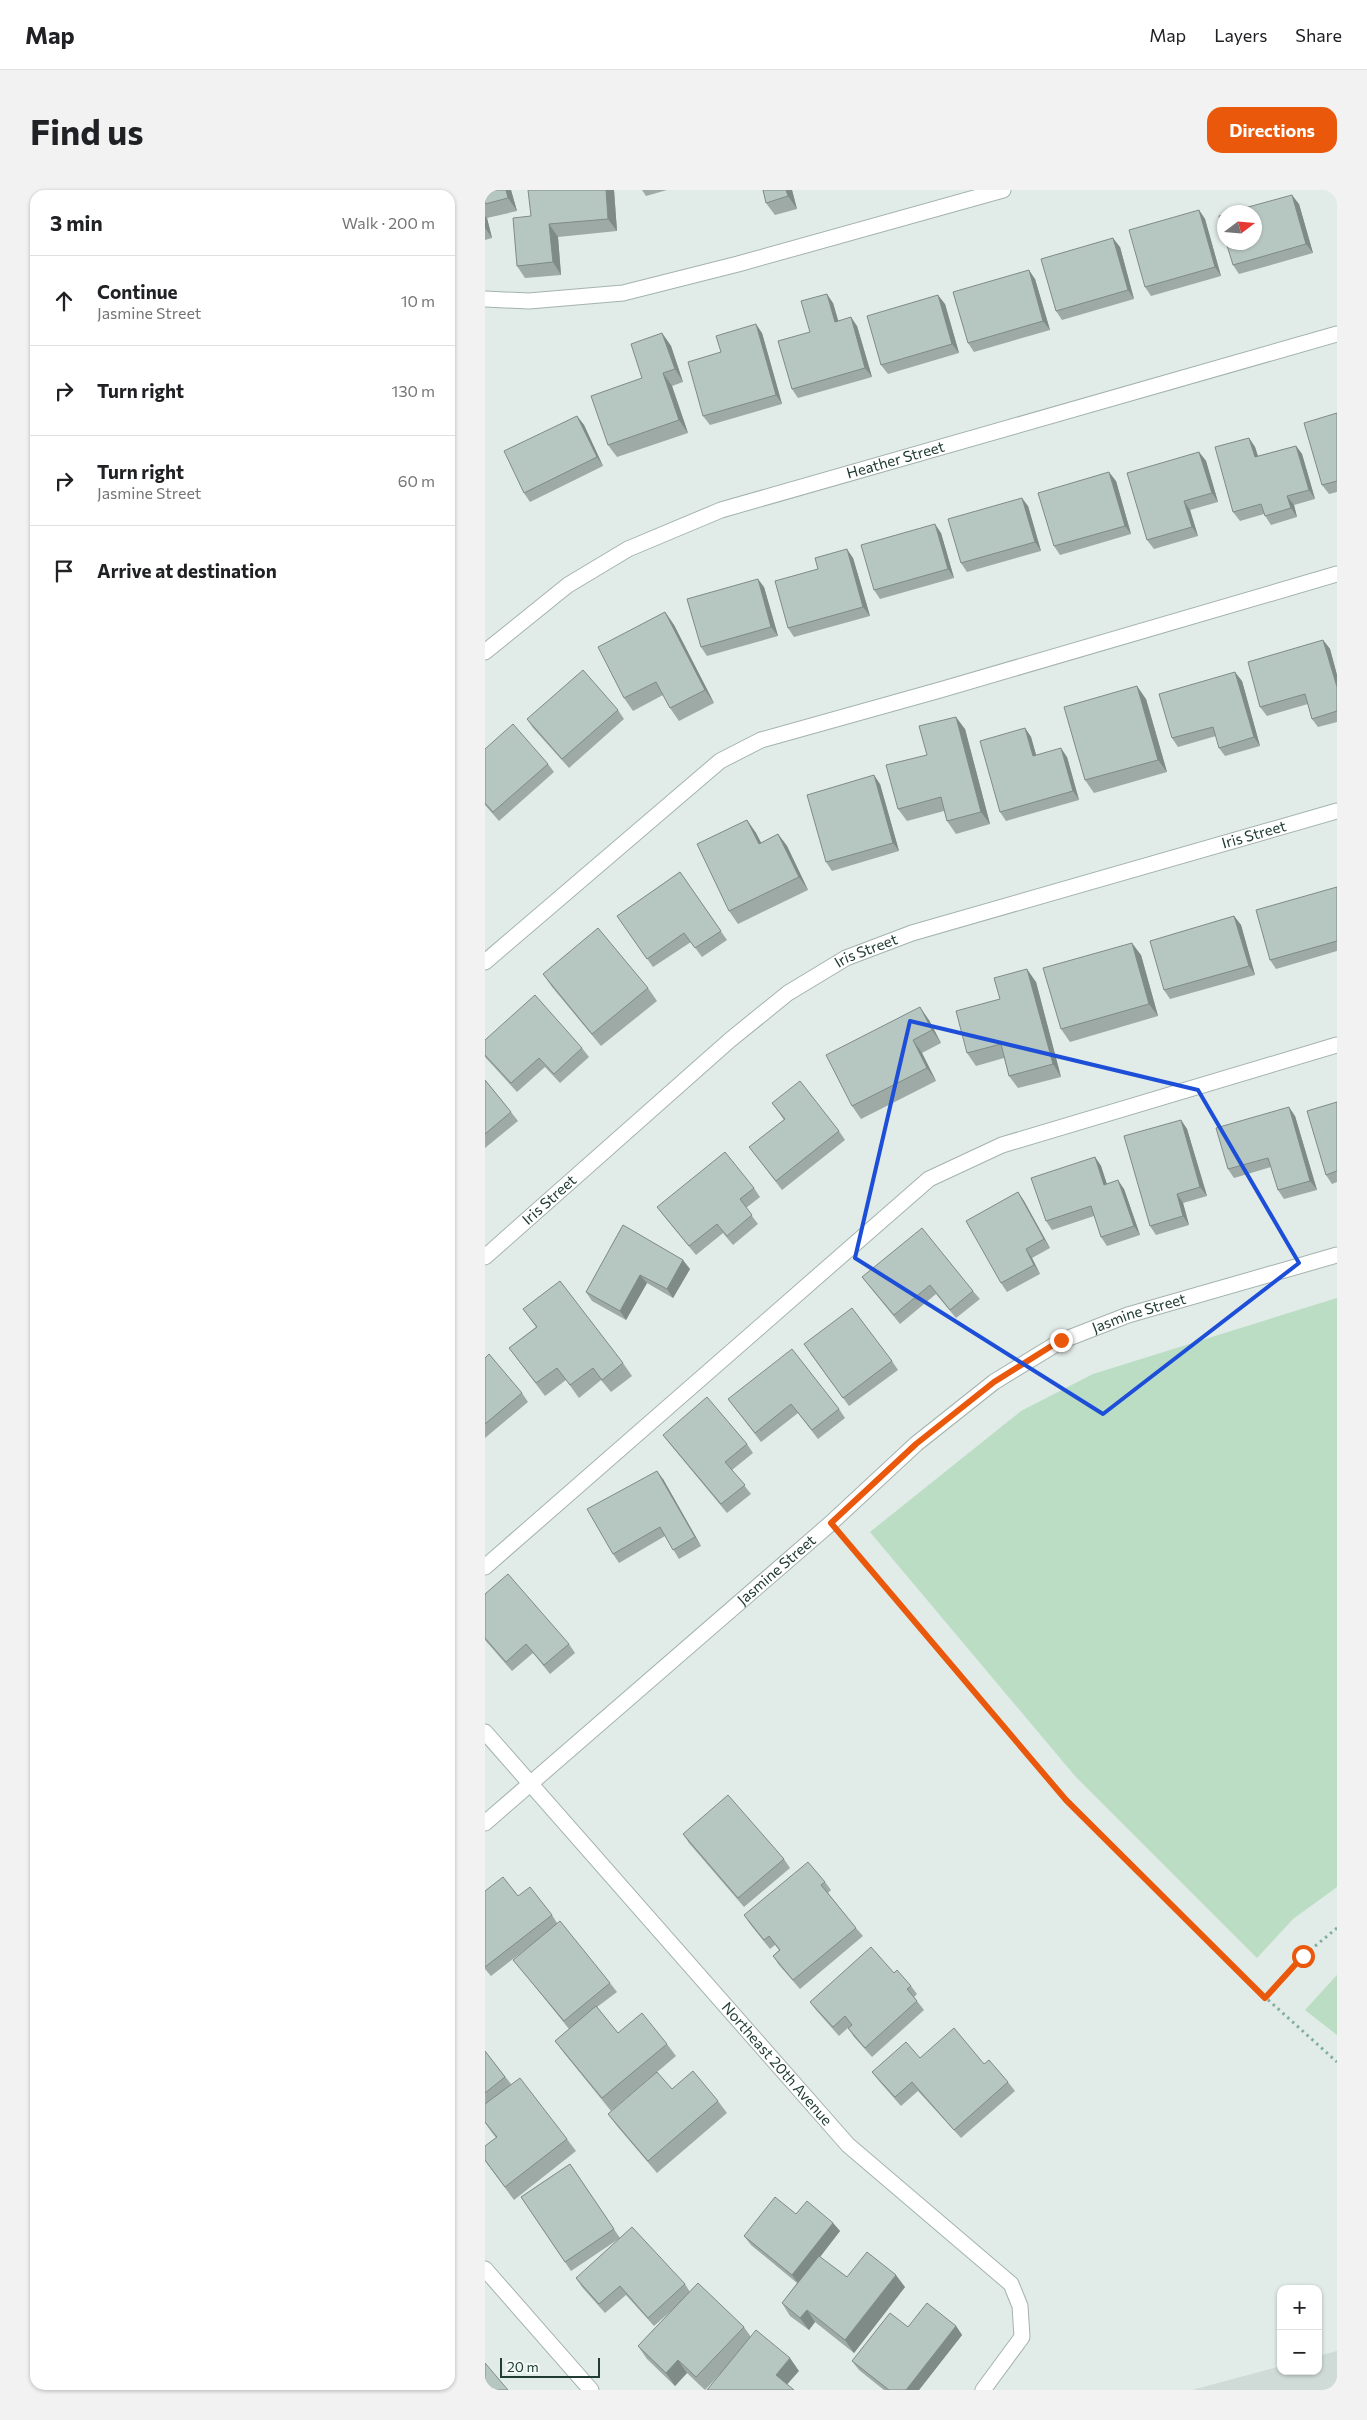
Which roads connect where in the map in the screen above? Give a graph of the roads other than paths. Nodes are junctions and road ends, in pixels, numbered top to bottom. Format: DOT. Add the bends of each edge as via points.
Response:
graph roads {
  1 [pos="1003,190"];
  2 [pos="485,299"];
  3 [pos="1337,334"];
  4 [pos="1337,574"];
  5 [pos="485,652"];
  6 [pos="1337,811"];
  7 [pos="485,962"];
  8 [pos="1337,1045"];
  9 [pos="1337,1256"];
  10 [pos="485,1257"];
  11 [pos="485,1567"];
  12 [pos="485,1732"];
  13 [pos="530,1784"];
  14 [pos="485,1823"];
  15 [pos="485,2269"];
  16 [pos="591,2390"];
  17 [pos="983,2390"];
  1 -- 2 [label="street" via="623,293 529,301"];
  3 -- 5 [label="street, Heather Street" via="721,510 628,549 568,585"];
  4 -- 7 [label="street" via="761,740 720,761"];
  6 -- 10 [label="street, Iris Street" via="912,934 846,958 788,993 730,1040"];
  8 -- 11 [label="street" via="1002,1145 929,1179"];
  9 -- 13 [label="street, Jasmine Street" via="1129,1315 1061,1340 994,1382 916,1444 831,1523"];
  12 -- 13 [label="street, Northeast 20th Avenue"];
  13 -- 14 [label="street, Jasmine Street"];
  13 -- 17 [label="street, Northeast 20th Avenue" via="848,2145 1011,2284 1020,2306 1021,2337"];
  15 -- 16 [label="street"];
}
